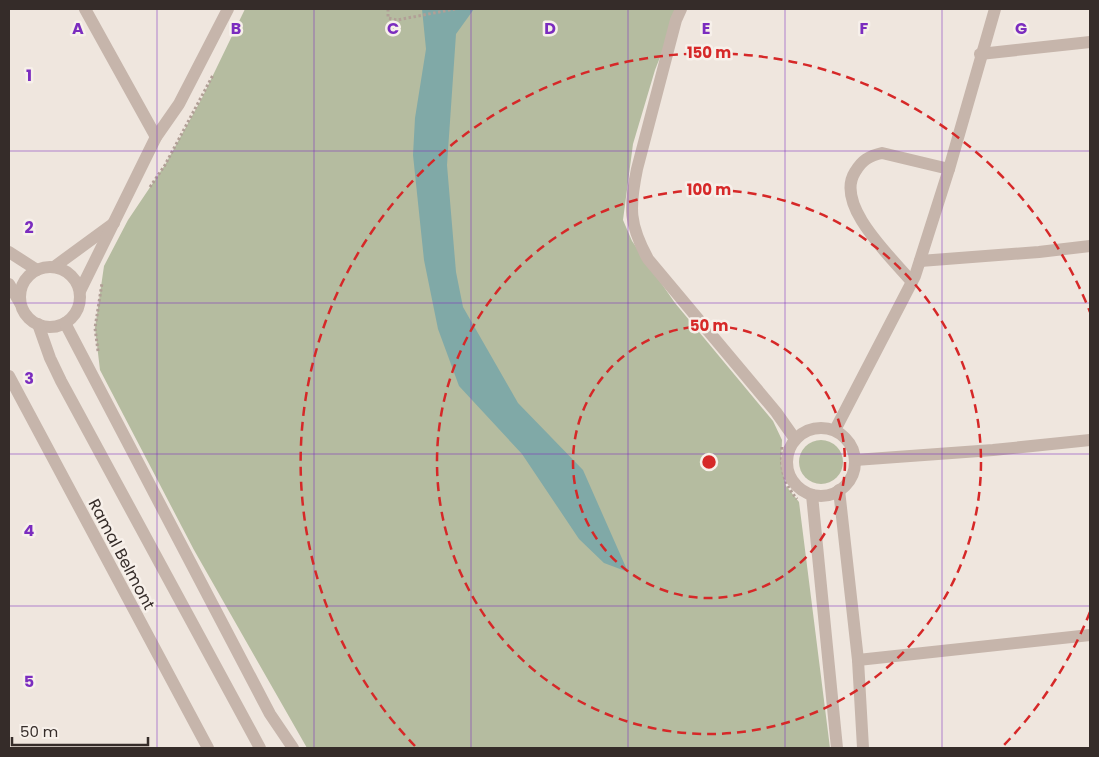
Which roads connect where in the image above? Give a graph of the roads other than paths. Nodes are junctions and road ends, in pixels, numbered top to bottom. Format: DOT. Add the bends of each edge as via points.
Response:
graph roads {
  1 [pos="85,9"];
  2 [pos="228,9"];
  3 [pos="681,9"];
  4 [pos="995,9"];
  5 [pos="1090,42"];
  6 [pos="980,54"];
  7 [pos="156,137"];
  8 [pos="949,169"];
  9 [pos="116,222"];
  10 [pos="1090,246"];
  11 [pos="9,252"];
  12 [pos="920,260"];
  13 [pos="54,267"];
  14 [pos="37,270"];
  15 [pos="912,282"];
  16 [pos="9,284"];
  17 [pos="80,291"];
  18 [pos="21,304"];
  19 [pos="64,323"];
  20 [pos="38,324"];
  21 [pos="9,376"];
  22 [pos="835,430"];
  23 [pos="795,439"];
  24 [pos="1090,440"];
  25 [pos="855,460"];
  26 [pos="839,490"];
  27 [pos="812,495"];
  28 [pos="1090,635"];
  29 [pos="858,660"];
  30 [pos="208,748"];
  31 [pos="260,748"];
  32 [pos="293,748"];
  33 [pos="837,748"];
  34 [pos="863,748"];
  1 -- 7 [label="street"];
  2 -- 7 [label="street" via="179,104"];
  3 -- 23 [label="street" via="637,168 631,219 648,259"];
  4 -- 6 [label="street"];
  5 -- 6 [label="street"];
  6 -- 8 [label="street"];
  7 -- 9 [label="street"];
  8 -- 12 [label="street"];
  8 -- 15 [label="street" via="882,153 861,162 853,175 851,197 855,211"];
  9 -- 13 [label="street"];
  9 -- 17 [label="street"];
  10 -- 12 [label="street"];
  11 -- 14 [label="street"];
  12 -- 15 [label="street"];
  13 -- 14 [label="street"];
  13 -- 17 [label="street" via="65,270"];
  14 -- 18 [label="street" via="25,280 20,291"];
  15 -- 22 [label="street"];
  16 -- 18 [label="street"];
  17 -- 19 [label="street" via="79,306 71,319"];
  18 -- 20 [label="street" via="27,316"];
  19 -- 20 [label="street"];
  19 -- 32 [label="street" via="270,714"];
  20 -- 31 [label="street" via="61,382"];
  21 -- 30 [label="street, Ramal Belmont"];
  22 -- 23 [label="street" via="813,428"];
  22 -- 25 [label="street" via="851,444"];
  23 -- 27 [label="street" via="787,459 788,471 801,490"];
  24 -- 25 [label="street"];
  25 -- 26 [label="street" via="852,476"];
  26 -- 27 [label="street" via="824,496"];
  26 -- 29 [label="street"];
  27 -- 33 [label="street"];
  28 -- 29 [label="street"];
  29 -- 34 [label="street"];
}
